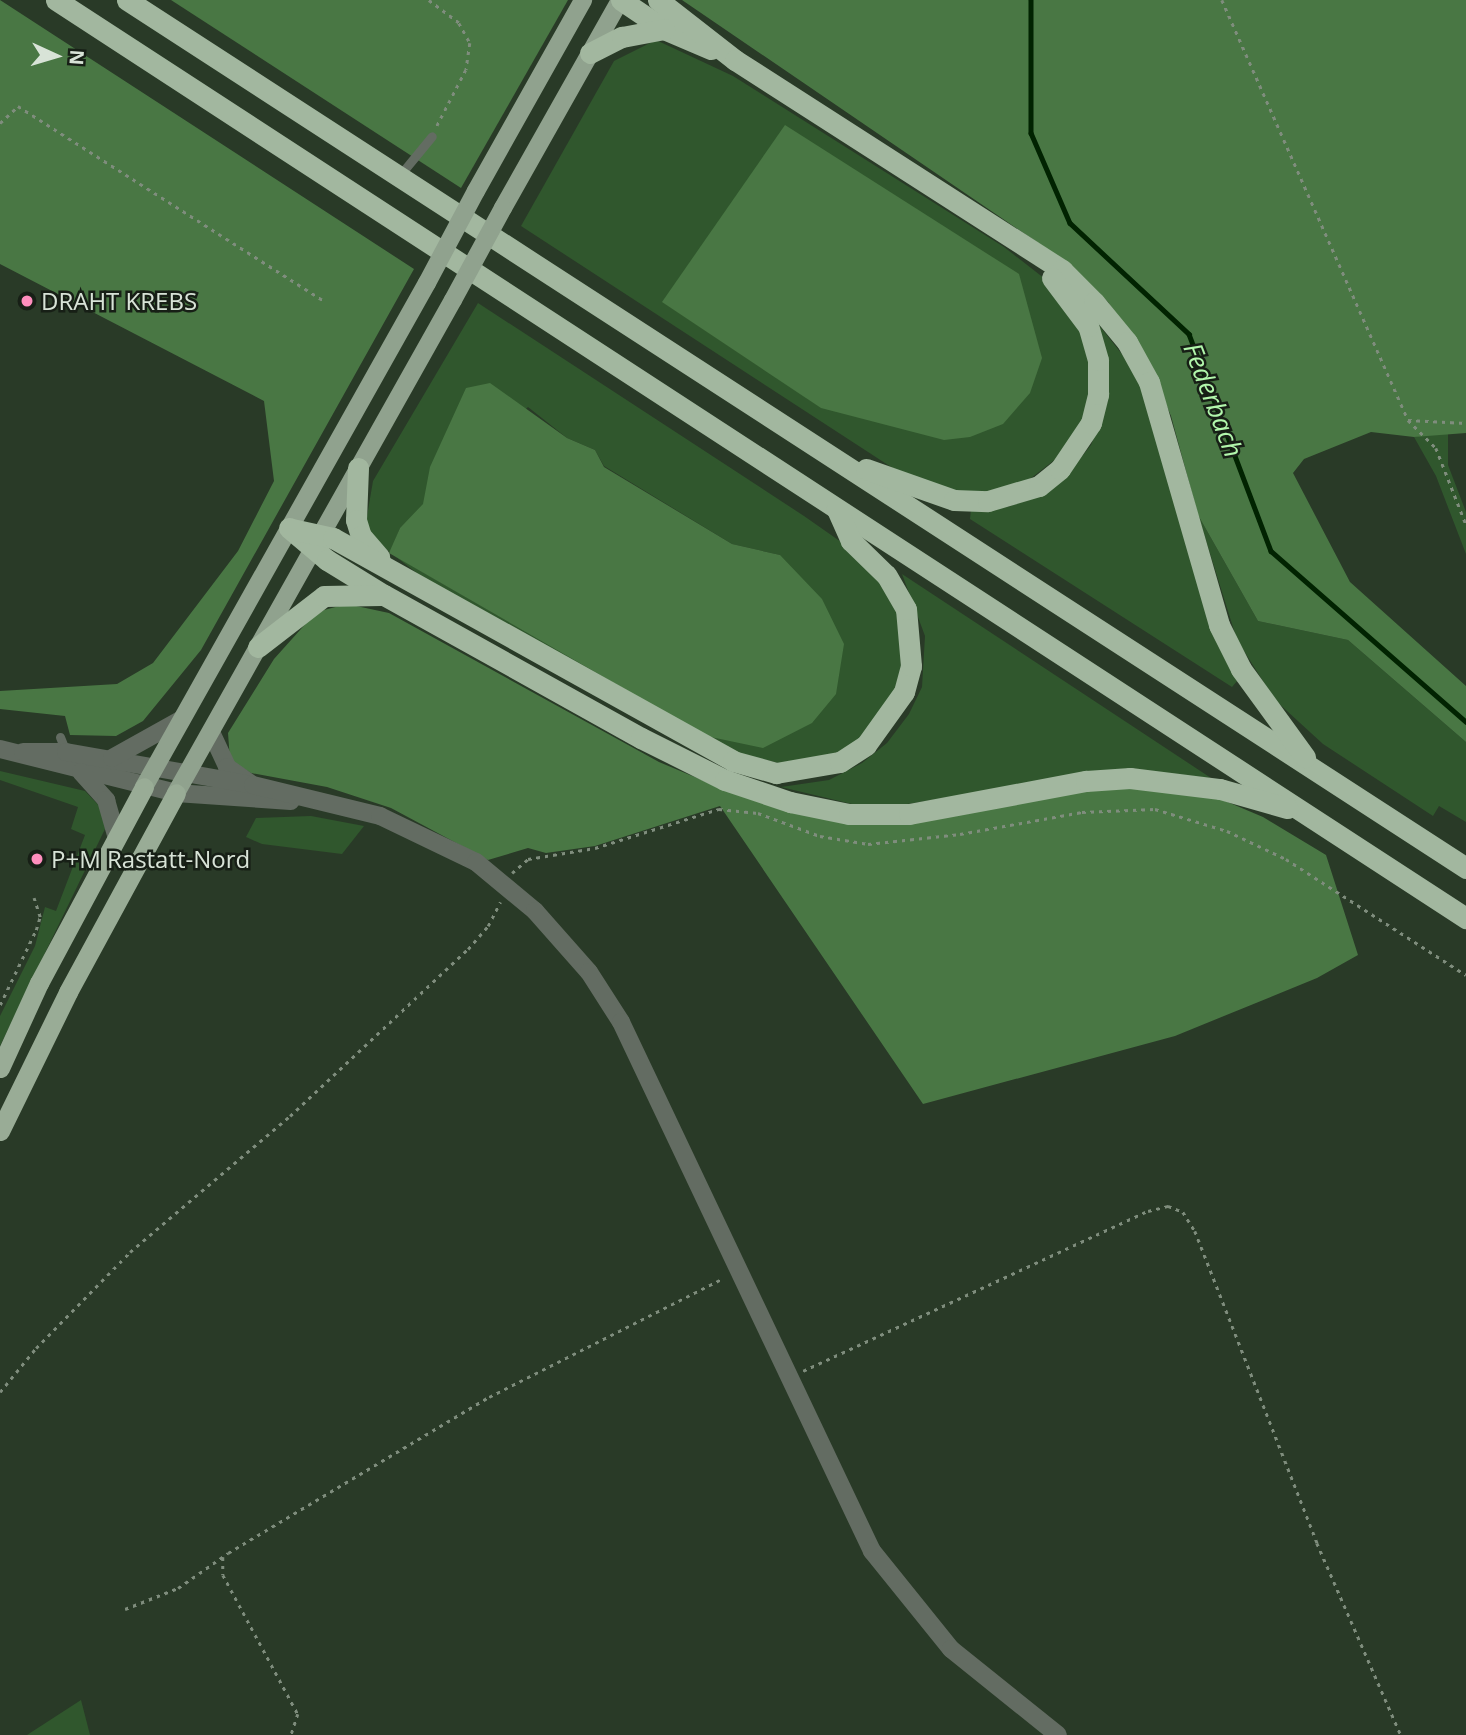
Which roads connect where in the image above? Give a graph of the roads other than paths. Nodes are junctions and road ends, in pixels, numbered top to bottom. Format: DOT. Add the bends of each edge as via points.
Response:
graph roads {
  1 [pos="56,0"];
  2 [pos="127,0"];
  3 [pos="583,0"];
  4 [pos="620,0"];
  5 [pos="664,2"];
  6 [pos="664,29"];
  7 [pos="590,53"];
  8 [pos="735,60"];
  9 [pos="432,136"];
  10 [pos="398,176"];
  11 [pos="1004,234"];
  12 [pos="826,453"];
  13 [pos="358,468"];
  14 [pos="837,509"];
  15 [pos="289,528"];
  16 [pos="316,541"];
  17 [pos="395,574"];
  18 [pos="384,595"];
  19 [pos="258,647"];
  20 [pos="182,719"];
  21 [pos="211,732"];
  22 [pos="0,748"];
  23 [pos="23,752"];
  24 [pos="110,759"];
  25 [pos="155,767"];
  26 [pos="1315,770"];
  27 [pos="81,772"];
  28 [pos="186,775"];
  29 [pos="253,785"];
  30 [pos="144,787"];
  31 [pos="176,793"];
  32 [pos="311,800"];
  33 [pos="1306,814"];
  34 [pos="117,838"];
  35 [pos="1466,868"];
  36 [pos="1466,918"];
  37 [pos="0,1068"];
  38 [pos="0,1131"];
  39 [pos="1058,1735"];
  1 -- 14 [label="highway"];
  2 -- 10 [label="highway"];
  3 -- 15 [label="main road, bridge"];
  4 -- 6 [label="highway"];
  4 -- 7 [label="main road"];
  5 -- 8 [label="highway"];
  6 -- 7 [label="highway" via="622,37"];
  6 -- 8 [label="highway"];
  7 -- 13 [label="main road, bridge"];
  8 -- 11 [label="highway"];
  9 -- 10 [label="lane"];
  10 -- 12 [label="highway"];
  11 -- 12 [label="highway" via="1049,275 1088,326 1098,360 1098,394 1079,446 1039,486 988,500 954,500"];
  11 -- 26 [label="highway" via="1062,270 1127,342 1149,382 1166,433 1219,625 1241,670"];
  12 -- 26 [label="highway"];
  13 -- 16 [label="main road"];
  13 -- 17 [label="highway" via="356,520 360,536"];
  14 -- 17 [label="highway" via="851,541 886,576 906,609 911,666 904,692 866,745 840,762 805,771 776,773 733,761"];
  14 -- 33 [label="highway"];
  15 -- 16 [label="highway"];
  15 -- 20 [label="main road"];
  16 -- 17 [label="highway"];
  16 -- 18 [label="highway"];
  16 -- 19 [label="main road"];
  18 -- 19 [label="highway" via="324,596"];
  18 -- 33 [label="highway" via="641,738 725,780 790,802 849,814 909,814 1086,781 1130,778 1220,789"];
  19 -- 21 [label="main road"];
  20 -- 24 [label="street" via="133,751"];
  20 -- 25 [label="main road"];
  21 -- 28 [label="main road"];
  21 -- 29 [label="street" via="227,767"];
  22 -- 23 [label="street"];
  23 -- 24 [label="street" via="63,745"];
  23 -- 27 [label="street"];
  24 -- 25 [label="street"];
  25 -- 28 [label="street"];
  25 -- 30 [label="main road"];
  26 -- 35 [label="highway"];
  27 -- 30 [label="street"];
  27 -- 34 [label="street" via="106,800"];
  28 -- 29 [label="street"];
  28 -- 31 [label="main road"];
  29 -- 32 [label="street"];
  30 -- 31 [label="street"];
  30 -- 34 [label="highway"];
  31 -- 32 [label="street" via="253,802"];
  31 -- 38 [label="highway" via="68,992"];
  32 -- 39 [label="street" via="380,816 429,836 506,885 573,953 615,1013 849,1508 897,1587 951,1649"];
  33 -- 36 [label="highway"];
  34 -- 37 [label="highway" via="39,983"];
}
